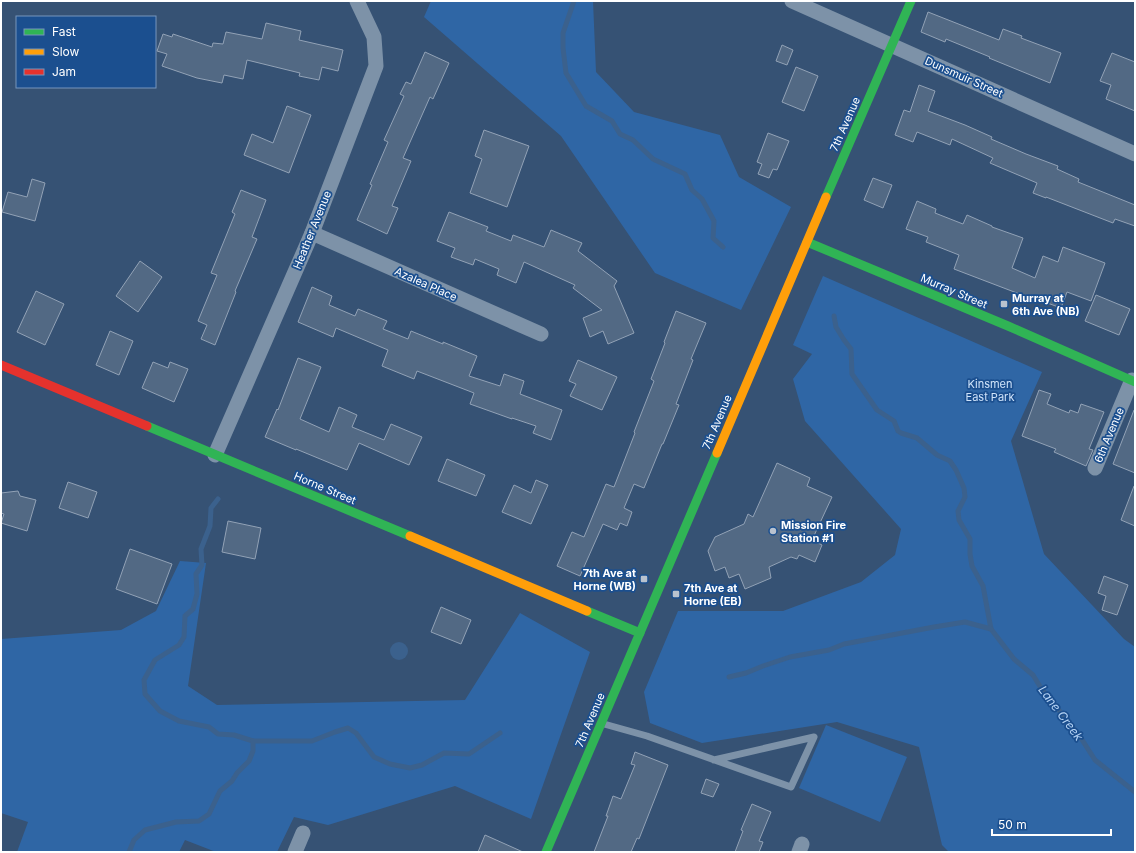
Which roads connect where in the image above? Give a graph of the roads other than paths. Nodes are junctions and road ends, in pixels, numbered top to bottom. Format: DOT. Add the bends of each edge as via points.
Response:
graph roads {
  1 [pos="356,1"];
  2 [pos="792,1"];
  3 [pos="911,1"];
  4 [pos="892,45"];
  5 [pos="1135,154"];
  6 [pos="312,233"];
  7 [pos="807,242"];
  8 [pos="541,334"];
  9 [pos="1,365"];
  10 [pos="1133,381"];
  11 [pos="215,455"];
  12 [pos="1095,468"];
  13 [pos="640,633"];
  14 [pos="601,724"];
  15 [pos="714,760"];
  16 [pos="303,833"];
  17 [pos="295,852"];
  18 [pos="546,852"];
  1 -- 6 [label="street, Heather Avenue" via="374,37 376,66"];
  2 -- 4 [label="street, Dunsmuir Street"];
  3 -- 4 [label="street, 7th Avenue"];
  4 -- 5 [label="street, Dunsmuir Street"];
  4 -- 7 [label="street, 7th Avenue"];
  6 -- 8 [label="street, Azalea Place"];
  6 -- 11 [label="street, Heather Avenue"];
  7 -- 10 [label="street, Murray Street"];
  7 -- 13 [label="street, 7th Avenue"];
  9 -- 11 [label="street, Horne Street"];
  10 -- 12 [label="street, 6th Avenue"];
  11 -- 13 [label="street, Horne Street"];
  13 -- 14 [label="street, 7th Avenue"];
  14 -- 15 [label="lane" via="647,736"];
  14 -- 18 [label="street, 7th Avenue"];
  15 -- 15 [label="lane" via="768,748 814,737 791,787"];
  16 -- 17 [label="street"];
}
